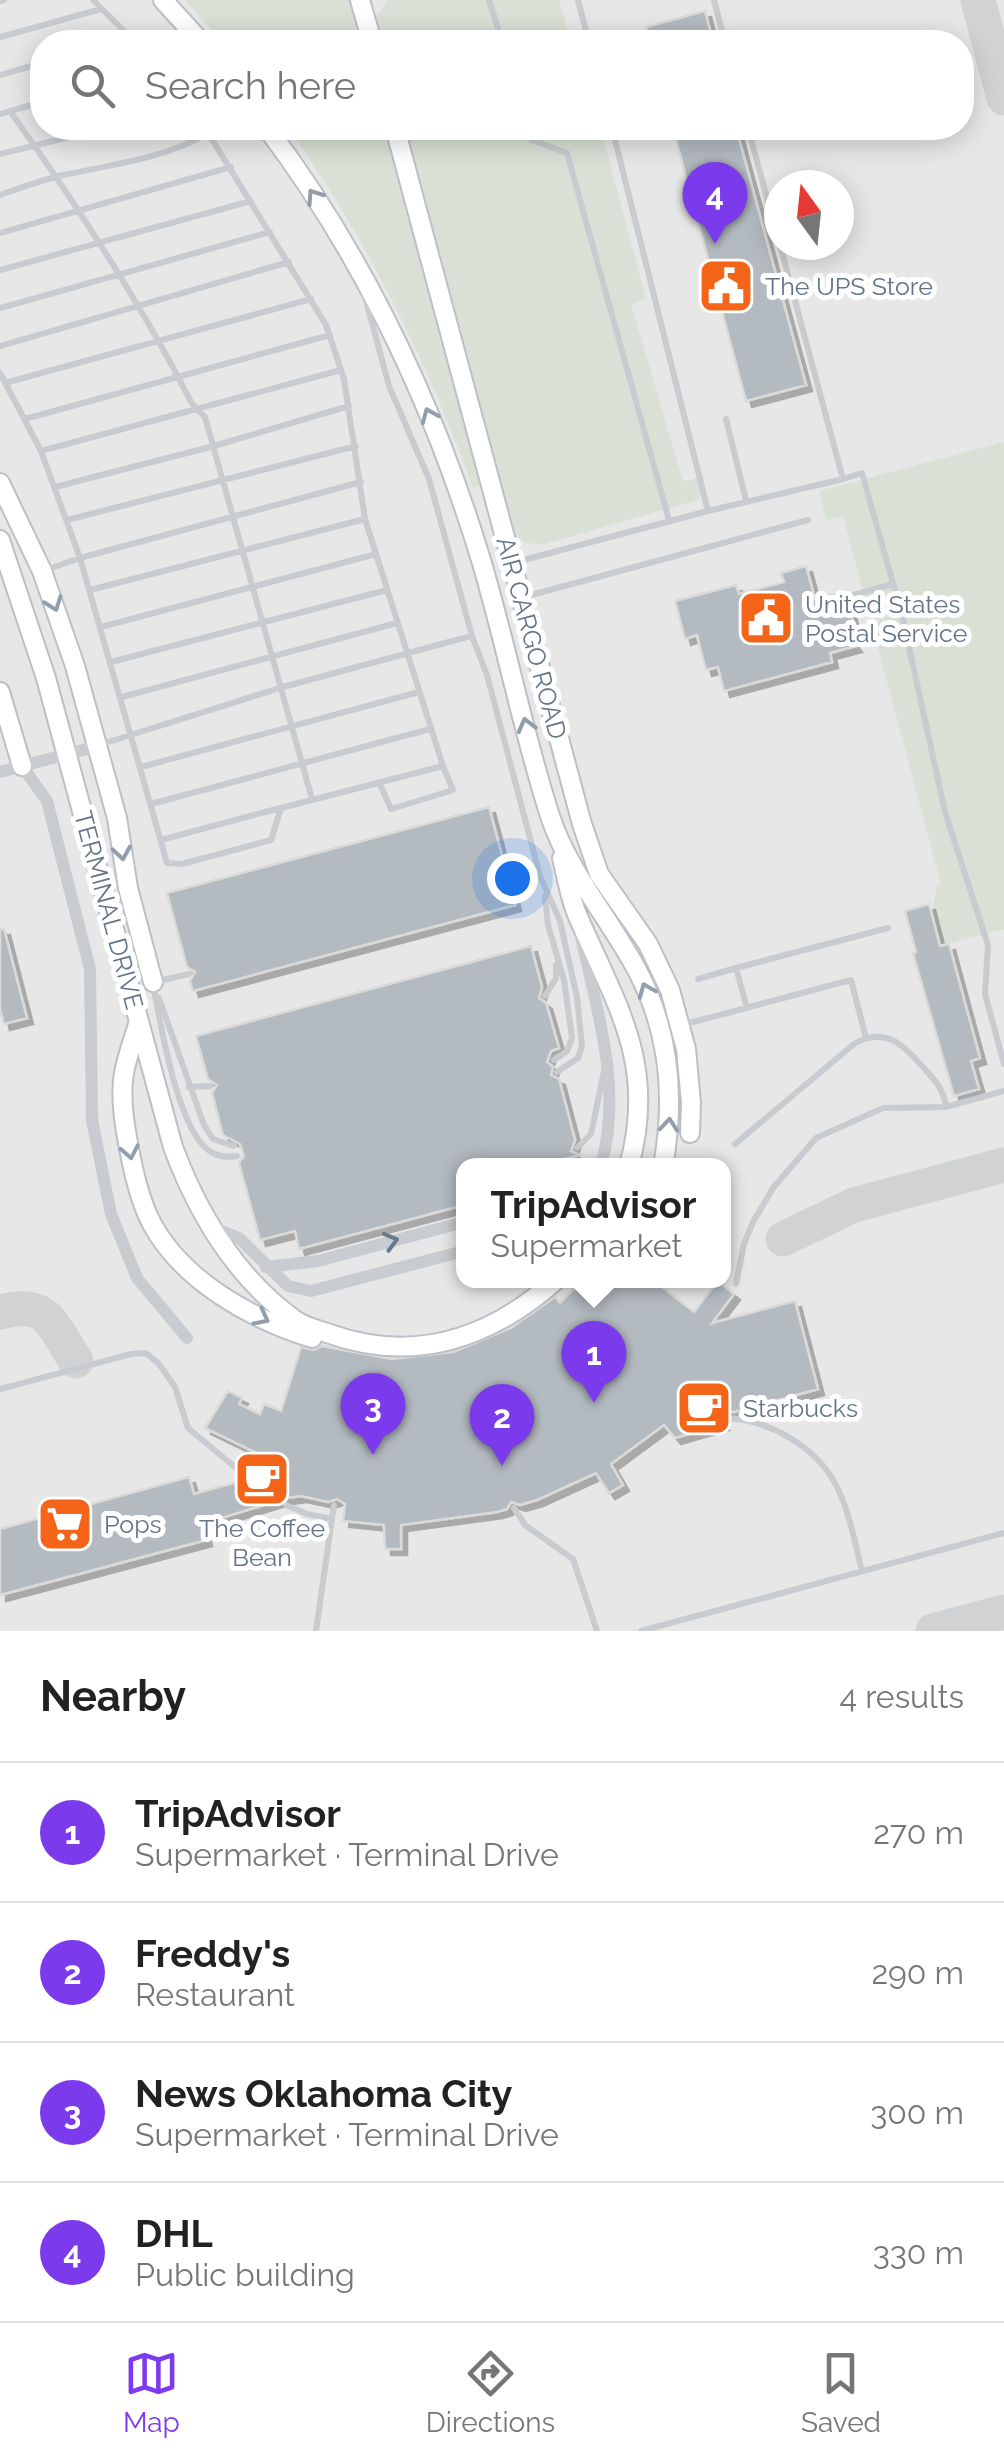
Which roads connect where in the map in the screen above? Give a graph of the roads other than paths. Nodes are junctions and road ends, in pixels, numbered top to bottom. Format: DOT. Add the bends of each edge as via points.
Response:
graph roads {
  1 [pos="93,0"];
  2 [pos="164,0"];
  3 [pos="360,0"];
  4 [pos="489,0"];
  5 [pos="578,0"];
  6 [pos="714,0"];
  7 [pos="101,8"];
  8 [pos="123,30"];
  9 [pos="190,30"];
  10 [pos="369,30"];
  11 [pos="498,30"];
  12 [pos="587,30"];
  13 [pos="722,30"];
  14 [pos="0,36"];
  15 [pos="30,67"];
  16 [pos="0,75"];
  17 [pos="30,105"];
  18 [pos="3,111"];
  19 [pos="30,140"];
  20 [pos="30,140"];
  21 [pos="52,140"];
  22 [pos="194,140"];
  23 [pos="213,140"];
  24 [pos="275,140"];
  25 [pos="397,140"];
  26 [pos="532,140"];
  27 [pos="615,140"];
  28 [pos="751,140"];
  29 [pos="34,144"];
  30 [pos="0,154"];
  31 [pos="231,168"];
  32 [pos="57,176"];
  33 [pos="764,188"];
  34 [pos="0,195"];
  35 [pos="252,201"];
  36 [pos="79,208"];
  37 [pos="0,232"];
  38 [pos="270,232"];
  39 [pos="101,244"];
  40 [pos="783,260"];
  41 [pos="289,262"];
  42 [pos="358,267"];
  43 [pos="0,270"];
  44 [pos="119,274"];
  45 [pos="311,299"];
  46 [pos="138,305"];
  47 [pos="0,308"];
  48 [pos="330,336"];
  49 [pos="158,342"];
  50 [pos="0,346"];
  51 [pos="341,370"];
  52 [pos="0,372"];
  53 [pos="178,376"];
  54 [pos="6,383"];
  55 [pos="349,406"];
  56 [pos="198,410"];
  57 [pos="726,419"];
  58 [pos="25,420"];
  59 [pos="214,446"];
  60 [pos="356,446"];
  61 [pos="41,451"];
  62 [pos="843,478"];
  63 [pos="225,479"];
  64 [pos="361,482"];
  65 [pos="0,484"];
  66 [pos="54,487"];
  67 [pos="746,500"];
  68 [pos="708,511"];
  69 [pos="236,516"];
  70 [pos="366,519"];
  71 [pos="67,520"];
  72 [pos="669,520"];
  73 [pos="808,520"];
  74 [pos="0,540"];
  75 [pos="245,550"];
  76 [pos="376,554"];
  77 [pos="80,558"];
  78 [pos="512,563"];
  79 [pos="42,572"];
  80 [pos="893,584"];
  81 [pos="255,586"];
  82 [pos="90,590"];
  83 [pos="387,590"];
  84 [pos="846,597"];
  85 [pos="521,598"];
  86 [pos="265,622"];
  87 [pos="397,623"];
  88 [pos="904,626"];
  89 [pos="101,627"];
  90 [pos="472,636"];
  91 [pos="858,638"];
  92 [pos="406,654"];
  93 [pos="274,656"];
  94 [pos="111,662"];
  95 [pos="283,688"];
  96 [pos="0,692"];
  97 [pos="419,692"];
  98 [pos="122,698"];
  99 [pos="293,726"];
  100 [pos="430,728"];
  101 [pos="133,735"];
  102 [pos="98,746"];
  103 [pos="67,754"];
  104 [pos="302,762"];
  105 [pos="22,766"];
  106 [pos="443,766"];
  107 [pos="142,767"];
  108 [pos="0,772"];
  109 [pos="379,782"];
  110 [pos="312,799"];
  111 [pos="152,804"];
  112 [pos="281,808"];
  113 [pos="551,819"];
  114 [pos="161,840"];
  115 [pos="540,876"];
  116 [pos="510,888"];
  117 [pos="544,890"];
  118 [pos="576,914"];
  119 [pos="137,924"];
  120 [pos="888,928"];
  121 [pos="114,931"];
  122 [pos="556,959"];
  123 [pos="736,968"];
  124 [pos="189,974"];
  125 [pos="698,979"];
  126 [pos="152,982"];
  127 [pos="544,996"];
  128 [pos="747,1008"];
  129 [pos="139,1021"];
  130 [pos="681,1025"];
  131 [pos="866,1038"];
  132 [pos="607,1059"];
  133 [pos="554,1060"];
  134 [pos="1004,1064"];
  135 [pos="557,1072"];
  136 [pos="210,1086"];
  137 [pos="189,1087"];
  138 [pos="1004,1092"];
  139 [pos="946,1107"];
  140 [pos="690,1133"];
  141 [pos="735,1144"];
  142 [pos="234,1146"];
  143 [pos="577,1148"];
  144 [pos="237,1156"];
  145 [pos="602,1158"];
  146 [pos="631,1158"];
  147 [pos="664,1158"];
  148 [pos="456,1224"];
  149 [pos="208,1225"];
  150 [pos="456,1253"];
  151 [pos="266,1267"];
  152 [pos="736,1284"];
  153 [pos="547,1288"];
  154 [pos="560,1288"];
  155 [pos="187,1338"];
  156 [pos="0,1389"];
  157 [pos="725,1418"];
  158 [pos="248,1478"];
  159 [pos="286,1505"];
  160 [pos="334,1505"];
  161 [pos="514,1508"];
  162 [pos="332,1519"];
  163 [pos="1004,1533"];
  164 [pos="862,1571"];
  165 [pos="316,1631"];
  166 [pos="598,1631"];
  167 [pos="641,1631"];
  1 -- 7 [label="lane"];
  2 -- 9 [label="main road"];
  3 -- 10 [label="main road"];
  4 -- 11 [label="lane"];
  5 -- 12 [label="lane"];
  6 -- 13 [label="lane"];
  7 -- 8 [label="lane"];
  7 -- 14 [label="lane"];
  15 -- 16 [label="lane"];
  17 -- 18 [label="lane"];
  18 -- 20 [label="lane"];
  19 -- 29 [label="lane"];
  21 -- 29 [label="lane"];
  22 -- 32 [label="lane"];
  23 -- 31 [label="lane"];
  42 -- 24 [label="main road, one-way"];
  25 -- 78 [label="main road, AIR CARGO ROAD"];
  26 -- 72 [label="lane" via="567,153"];
  27 -- 68 [label="lane"];
  28 -- 33 [label="lane"];
  29 -- 30 [label="lane"];
  29 -- 32 [label="lane"];
  31 -- 35 [label="lane"];
  31 -- 36 [label="lane"];
  32 -- 34 [label="lane"];
  32 -- 36 [label="lane"];
  35 -- 38 [label="lane"];
  35 -- 39 [label="lane"];
  36 -- 37 [label="lane"];
  36 -- 39 [label="lane"];
  38 -- 41 [label="lane"];
  38 -- 44 [label="lane"];
  39 -- 43 [label="lane"];
  39 -- 44 [label="lane"];
  40 -- 62 [label="lane"];
  41 -- 45 [label="lane"];
  41 -- 46 [label="lane"];
  42 -- 90 [label="lane" via="388,386 430,479"];
  113 -- 42 [label="main road, one-way" via="451,468"];
  44 -- 46 [label="lane"];
  44 -- 47 [label="lane"];
  45 -- 48 [label="lane"];
  45 -- 49 [label="lane"];
  46 -- 49 [label="lane"];
  46 -- 50 [label="lane"];
  48 -- 51 [label="lane"];
  48 -- 53 [label="lane"];
  49 -- 53 [label="lane"];
  49 -- 54 [label="lane"];
  51 -- 55 [label="lane"];
  51 -- 56 [label="lane"];
  52 -- 54 [label="lane"];
  53 -- 56 [label="lane"];
  53 -- 58 [label="lane"];
  54 -- 58 [label="lane"];
  55 -- 59 [label="lane"];
  55 -- 60 [label="lane"];
  56 -- 59 [label="lane"];
  56 -- 61 [label="lane"];
  57 -- 67 [label="lane"];
  58 -- 61 [label="lane"];
  59 -- 63 [label="lane"];
  59 -- 66 [label="lane"];
  60 -- 63 [label="lane"];
  60 -- 64 [label="lane"];
  61 -- 66 [label="lane"];
  62 -- 67 [label="lane"];
  62 -- 80 [label="lane" via="862,473"];
  63 -- 69 [label="lane"];
  63 -- 71 [label="lane"];
  64 -- 69 [label="lane"];
  64 -- 70 [label="lane"];
  65 -- 79 [label="main road"];
  66 -- 71 [label="lane"];
  67 -- 68 [label="lane"];
  68 -- 72 [label="lane"];
  69 -- 75 [label="lane"];
  69 -- 77 [label="lane"];
  70 -- 75 [label="lane"];
  70 -- 76 [label="lane"];
  71 -- 77 [label="lane"];
  72 -- 78 [label="lane"];
  73 -- 85 [label="lane"];
  74 -- 103 [label="main road, TERMINAL DRIVE"];
  75 -- 81 [label="lane"];
  75 -- 82 [label="lane"];
  76 -- 81 [label="lane"];
  76 -- 83 [label="lane"];
  77 -- 79 [label="lane"];
  77 -- 82 [label="lane"];
  78 -- 85 [label="main road, AIR CARGO ROAD"];
  79 -- 102 [label="main road, one-way"];
  80 -- 84 [label="lane"];
  80 -- 88 [label="lane"];
  81 -- 86 [label="lane"];
  81 -- 89 [label="lane"];
  82 -- 89 [label="lane"];
  83 -- 86 [label="lane"];
  83 -- 87 [label="lane"];
  85 -- 130 [label="main road, AIR CARGO ROAD" via="599,874 661,967"];
  86 -- 93 [label="lane"];
  86 -- 94 [label="lane"];
  87 -- 92 [label="lane"];
  87 -- 93 [label="lane"];
  88 -- 91 [label="lane"];
  88 -- 134 [label="lane" via="946,812 988,946 986,994"];
  89 -- 94 [label="lane"];
  90 -- 92 [label="lane"];
  90 -- 115 [label="lane"];
  92 -- 95 [label="lane"];
  92 -- 97 [label="lane"];
  93 -- 95 [label="lane"];
  93 -- 98 [label="lane"];
  94 -- 98 [label="lane"];
  95 -- 99 [label="lane"];
  95 -- 101 [label="lane"];
  96 -- 105 [label="main road"];
  97 -- 99 [label="lane"];
  97 -- 100 [label="lane"];
  98 -- 101 [label="lane"];
  99 -- 104 [label="lane"];
  99 -- 107 [label="lane"];
  100 -- 104 [label="lane"];
  100 -- 106 [label="lane"];
  101 -- 102 [label="lane"];
  101 -- 107 [label="lane"];
  102 -- 103 [label="street"];
  102 -- 119 [label="main road, one-way"];
  103 -- 105 [label="street"];
  103 -- 121 [label="main road, TERMINAL DRIVE"];
  104 -- 110 [label="lane"];
  104 -- 111 [label="lane"];
  105 -- 108 [label="street"];
  105 -- 155 [label="street" via="47,801 90,969 92,1120 110,1214 137,1278"];
  106 -- 109 [label="lane"];
  106 -- 109 [label="lane" via="453,790 391,809"];
  107 -- 111 [label="lane"];
  109 -- 110 [label="lane"];
  110 -- 112 [label="lane"];
  111 -- 114 [label="lane"];
  112 -- 114 [label="lane"];
  112 -- 114 [label="lane" via="270,840 182,864 168,863"];
  113 -- 118 [label="main road"];
  147 -- 113 [label="main road, one-way" via="670,1084 650,997"];
  115 -- 116 [label="lane"];
  115 -- 117 [label="lane"];
  117 -- 122 [label="lane"];
  117 -- 135 [label="lane" via="560,922 582,1031 578,1058"];
  118 -- 132 [label="street"];
  118 -- 146 [label="main road" via="632,1044 638,1098"];
  119 -- 121 [label="main road"];
  119 -- 126 [label="main road"];
  120 -- 123 [label="lane"];
  121 -- 129 [label="main road, TERMINAL DRIVE"];
  122 -- 127 [label="lane" via="556,978"];
  122 -- 133 [label="lane" via="572,1038 568,1052"];
  123 -- 125 [label="lane"];
  123 -- 128 [label="lane"];
  124 -- 126 [label="lane"];
  126 -- 137 [label="lane"];
  126 -- 144 [label="lane" via="193,1132 217,1155"];
  128 -- 130 [label="lane"];
  128 -- 131 [label="lane" via="851,980"];
  129 -- 149 [label="main road" via="174,1147"];
  129 -- 154 [label="main road, TERMINAL DRIVE, one-way" via="123,1076 126,1135 141,1199 182,1262 251,1314 336,1345 407,1352 500,1329"];
  130 -- 140 [label="main road, AIR CARGO ROAD"];
  131 -- 139 [label="lane" via="902,1044 944,1091"];
  131 -- 141 [label="lane"];
  132 -- 143 [label="lane" via="591,1134"];
  132 -- 145 [label="street" via="610,1108"];
  136 -- 137 [label="lane"];
  137 -- 142 [label="lane" via="209,1134"];
  138 -- 139 [label="lane"];
  139 -- 152 [label="lane" via="884,1108 816,1138 753,1222"];
  151 -- 148 [label="street, one-way" via="318,1262"];
  149 -- 151 [label="street" via="239,1238"];
  149 -- 153 [label="main road" via="246,1275 298,1322 352,1342 441,1345 484,1329"];
  150 -- 151 [label="street" via="311,1291 288,1286"];
  156 -- 158 [label="lane" via="146,1354 175,1388 188,1428"];
  157 -- 164 [label="lane" via="768,1426 828,1473"];
  159 -- 162 [label="lane"];
  160 -- 162 [label="lane"];
  161 -- 166 [label="lane" via="525,1525 573,1559"];
  162 -- 165 [label="lane"];
  163 -- 164 [label="lane"];
  164 -- 167 [label="lane"];
}
